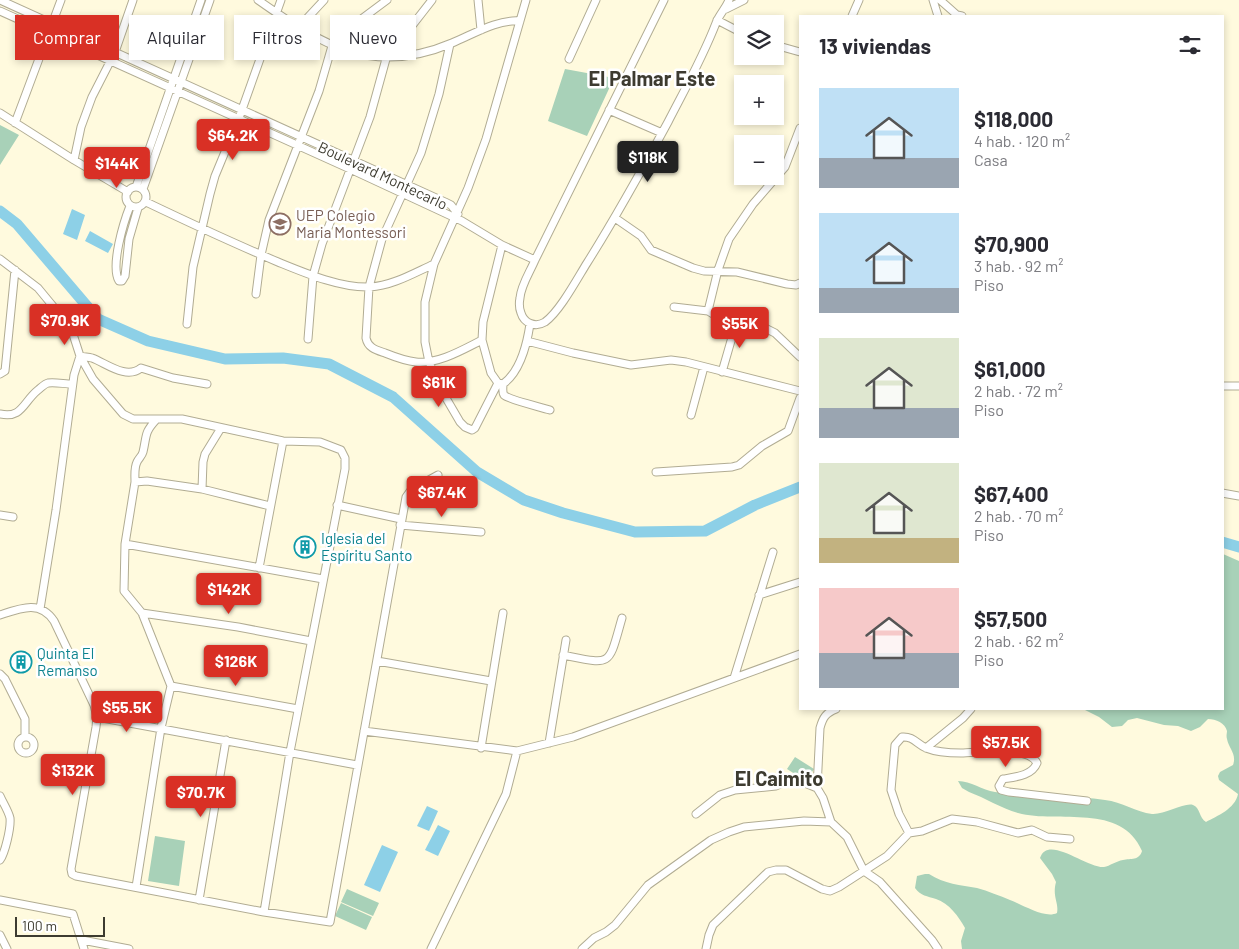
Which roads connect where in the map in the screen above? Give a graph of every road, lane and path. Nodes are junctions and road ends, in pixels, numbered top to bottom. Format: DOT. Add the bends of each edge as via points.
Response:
graph roads {
  1 [pos="0,0"];
  2 [pos="61,0"];
  3 [pos="133,0"];
  4 [pos="201,0"];
  5 [pos="210,0"];
  6 [pos="258,0"];
  7 [pos="281,0"];
  8 [pos="324,0"];
  9 [pos="387,0"];
  10 [pos="431,0"];
  11 [pos="478,0"];
  12 [pos="526,0"];
  13 [pos="596,0"];
  14 [pos="664,0"];
  15 [pos="729,0"];
  16 [pos="744,0"];
  17 [pos="859,0"];
  18 [pos="933,0"];
  19 [pos="940,0"];
  20 [pos="726,8"];
  21 [pos="0,11"];
  22 [pos="277,14"];
  23 [pos="32,15"];
  24 [pos="55,15"];
  25 [pos="310,15"];
  26 [pos="367,15"];
  27 [pos="852,15"];
  28 [pos="938,15"];
  29 [pos="957,15"];
  30 [pos="15,18"];
  31 [pos="416,20"];
  32 [pos="717,20"];
  33 [pos="520,22"];
  34 [pos="481,30"];
  35 [pos="734,30"];
  36 [pos="119,40"];
  37 [pos="450,44"];
  38 [pos="784,48"];
  39 [pos="799,52"];
  40 [pos="330,53"];
  41 [pos="119,54"];
  42 [pos="416,54"];
  43 [pos="569,59"];
  44 [pos="39,60"];
  45 [pos="110,60"];
  46 [pos="386,60"];
  47 [pos="176,80"];
  48 [pos="173,89"];
  49 [pos="242,110"];
  50 [pos="609,110"];
  51 [pos="0,113"];
  52 [pos="239,118"];
  53 [pos="15,123"];
  54 [pos="799,131"];
  55 [pos="662,133"];
  56 [pos="301,137"];
  57 [pos="298,145"];
  58 [pos="74,160"];
  59 [pos="354,160"];
  60 [pos="350,169"];
  61 [pos="408,184"];
  62 [pos="139,188"];
  63 [pos="128,192"];
  64 [pos="403,194"];
  65 [pos="146,202"];
  66 [pos="134,207"];
  67 [pos="458,217"];
  68 [pos="615,218"];
  69 [pos="201,228"];
  70 [pos="502,245"];
  71 [pos="261,255"];
  72 [pos="0,259"];
  73 [pos="535,260"];
  74 [pos="434,264"];
  75 [pos="15,270"];
  76 [pos="718,270"];
  77 [pos="314,276"];
  78 [pos="799,284"];
  79 [pos="369,287"];
  80 [pos="256,294"];
  81 [pos="674,307"];
  82 [pos="708,311"];
  83 [pos="737,320"];
  84 [pos="187,324"];
  85 [pos="530,324"];
  86 [pos="308,339"];
  87 [pos="482,340"];
  88 [pos="527,341"];
  89 [pos="80,356"];
  90 [pos="799,356"];
  91 [pos="429,362"];
  92 [pos="704,367"];
  93 [pos="722,372"];
  94 [pos="0,374"];
  95 [pos="501,383"];
  96 [pos="72,384"];
  97 [pos="207,384"];
  98 [pos="1224,386"];
  99 [pos="1239,386"];
  100 [pos="799,391"];
  101 [pos="799,401"];
  102 [pos="550,410"];
  103 [pos="0,414"];
  104 [pos="692,415"];
  105 [pos="156,420"];
  106 [pos="221,428"];
  107 [pos="283,441"];
  108 [pos="656,472"];
  109 [pos="438,475"];
  110 [pos="135,482"];
  111 [pos="202,490"];
  112 [pos="1224,494"];
  113 [pos="1239,496"];
  114 [pos="337,505"];
  115 [pos="270,506"];
  116 [pos="0,515"];
  117 [pos="13,517"];
  118 [pos="401,522"];
  119 [pos="481,532"];
  120 [pos="126,544"];
  121 [pos="773,552"];
  122 [pos="259,568"];
  123 [pos="323,579"];
  124 [pos="799,582"];
  125 [pos="759,595"];
  126 [pos="40,609"];
  127 [pos="142,613"];
  128 [pos="503,613"];
  129 [pos="0,615"];
  130 [pos="622,618"];
  131 [pos="566,640"];
  132 [pos="311,641"];
  133 [pos="564,654"];
  134 [pos="799,654"];
  135 [pos="376,660"];
  136 [pos="0,674"];
  137 [pos="734,678"];
  138 [pos="491,680"];
  139 [pos="171,686"];
  140 [pos="298,709"];
  141 [pos="833,710"];
  142 [pos="970,710"];
  143 [pos="97,717"];
  144 [pos="161,728"];
  145 [pos="364,732"];
  146 [pos="25,737"];
  147 [pos="226,740"];
  148 [pos="549,743"];
  149 [pos="481,748"];
  150 [pos="926,748"];
  151 [pos="517,751"];
  152 [pos="290,752"];
  153 [pos="357,765"];
  154 [pos="817,788"];
  155 [pos="0,796"];
  156 [pos="1087,801"];
  157 [pos="696,814"];
  158 [pos="832,822"];
  159 [pos="910,833"];
  160 [pos="1070,839"];
  161 [pos="0,860"];
  162 [pos="864,871"];
  163 [pos="136,887"];
  164 [pos="0,900"];
  165 [pos="199,900"];
  166 [pos="264,912"];
  167 [pos="0,935"];
  168 [pos="82,940"];
  169 [pos="7,949"];
  170 [pos="84,949"];
  171 [pos="129,949"];
  172 [pos="431,949"];
  173 [pos="582,949"];
  174 [pos="706,949"];
  175 [pos="938,949"];
  1 -- 23 [label="street, Boulevard Montecarlo"];
  2 -- 24 [label="street"];
  3 -- 36 [label="street"];
  4 -- 47 [label="street"];
  5 -- 47 [label="street"];
  6 -- 22 [label="street"];
  7 -- 22 [label="street"];
  8 -- 25 [label="street"];
  9 -- 26 [label="street"];
  10 -- 31 [label="street"];
  11 -- 34 [label="street"];
  12 -- 33 [label="street"];
  13 -- 43 [label="street"];
  14 -- 50 [label="street"];
  15 -- 20 [label="street"];
  16 -- 20 [label="street"];
  17 -- 27 [label="street"];
  18 -- 28 [label="street"];
  19 -- 29 [label="street"];
  20 -- 32 [label="street"];
  21 -- 30 [label="street, Boulevard Montecarlo"];
  22 -- 49 [label="street"];
  32 -- 35 [label="street"];
  32 -- 55 [label="street" via="690,82"];
  33 -- 34 [label="street"];
  33 -- 67 [label="street" via="486,139"];
  34 -- 37 [label="street"];
  37 -- 42 [label="street"];
  37 -- 61 [label="street" via="430,124"];
  38 -- 39 [label="street"];
  40 -- 56 [label="street"];
  41 -- 47 [label="street, Boulevard Montecarlo"];
  44 -- 53 [label="street"];
  45 -- 48 [label="street, Boulevard Montecarlo"];
  45 -- 58 [label="street" via="81,127"];
  46 -- 59 [label="street"];
  47 -- 48 [label="street"];
  47 -- 49 [label="street, Boulevard Montecarlo"];
  48 -- 52 [label="street, Boulevard Montecarlo"];
  48 -- 62 [label="street"];
  49 -- 52 [label="street"];
  49 -- 56 [label="street, Boulevard Montecarlo"];
  50 -- 55 [label="street"];
  50 -- 73 [label="street"];
  51 -- 53 [label="street"];
  52 -- 57 [label="street, Boulevard Montecarlo"];
  52 -- 69 [label="street" via="215,176"];
  53 -- 58 [label="street"];
  54 -- 76 [label="street" via="785,167 753,204 730,239"];
  55 -- 68 [label="street"];
  56 -- 57 [label="street"];
  56 -- 59 [label="street, Boulevard Montecarlo"];
  57 -- 60 [label="street, Boulevard Montecarlo"];
  57 -- 71 [label="street" via="275,201"];
  58 -- 63 [label="street"];
  59 -- 60 [label="street"];
  59 -- 61 [label="street, Boulevard Montecarlo"];
  60 -- 64 [label="street, Boulevard Montecarlo"];
  60 -- 77 [label="street" via="327,227"];
  61 -- 64 [label="street"];
  61 -- 67 [label="street, Boulevard Montecarlo" via="446,202"];
  62 -- 63 [label="street"];
  62 -- 65 [label="street" via="146,195"];
  63 -- 66 [label="street" via="126,199"];
  64 -- 67 [label="street, Boulevard Montecarlo"];
  64 -- 79 [label="street" via="382,239"];
  65 -- 66 [label="street"];
  65 -- 69 [label="street"];
  66 -- 66 [label="street" via="125,276 119,281 116,274 120,238"];
  67 -- 70 [label="street"];
  67 -- 74 [label="street"];
  68 -- 76 [label="street" via="641,236 651,250 693,268"];
  68 -- 85 [label="street" via="551,316 544,322"];
  69 -- 71 [label="street"];
  69 -- 84 [label="street"];
  70 -- 73 [label="street"];
  70 -- 87 [label="street" via="485,310"];
  71 -- 77 [label="street"];
  71 -- 80 [label="street"];
  72 -- 75 [label="street"];
  73 -- 85 [label="street" via="520,292 519,302 523,319"];
  74 -- 79 [label="street" via="394,282"];
  74 -- 91 [label="street" via="424,311 424,342"];
  75 -- 89 [label="street" via="38,288 70,328"];
  75 -- 94 [label="street" via="5,371"];
  76 -- 78 [label="street"];
  76 -- 82 [label="street"];
  77 -- 79 [label="street"];
  77 -- 86 [label="street"];
  79 -- 91 [label="street" via="367,344 402,359"];
  81 -- 82 [label="street"];
  82 -- 83 [label="street"];
  83 -- 90 [label="street" via="775,333"];
  83 -- 93 [label="street"];
  85 -- 88 [label="street"];
  87 -- 91 [label="street"];
  87 -- 95 [label="street" via="491,373"];
  88 -- 92 [label="street" via="631,365 671,360"];
  88 -- 95 [label="street" via="513,374"];
  89 -- 96 [label="street"];
  89 -- 97 [label="street" via="128,372 137,372 141,368"];
  89 -- 105 [label="street" via="93,379 123,414 134,419"];
  91 -- 95 [label="street" via="443,395 468,430 478,424"];
  92 -- 93 [label="street"];
  92 -- 104 [label="street"];
  93 -- 100 [label="street"];
  95 -- 102 [label="street" via="504,395"];
  96 -- 103 [label="street" via="47,384 29,397 16,414"];
  96 -- 126 [label="street"];
  98 -- 99 [label="street"];
  101 -- 108 [label="street" via="788,431 762,446 739,466"];
  105 -- 106 [label="street" via="182,419"];
  105 -- 110 [label="street" via="144,437"];
  106 -- 107 [label="street"];
  106 -- 111 [label="street" via="203,462"];
  107 -- 114 [label="street" via="320,442 341,450 345,469"];
  107 -- 115 [label="street"];
  109 -- 118 [label="street" via="411,490 406,497"];
  110 -- 111 [label="street"];
  110 -- 120 [label="street"];
  111 -- 115 [label="street"];
  112 -- 113 [label="street"];
  114 -- 118 [label="street"];
  114 -- 123 [label="street"];
  115 -- 122 [label="street"];
  116 -- 117 [label="street"];
  118 -- 119 [label="street"];
  118 -- 135 [label="street"];
  120 -- 122 [label="street"];
  120 -- 127 [label="street" via="124,591"];
  121 -- 125 [label="street"];
  122 -- 123 [label="street"];
  123 -- 132 [label="street"];
  124 -- 125 [label="street"];
  125 -- 137 [label="street"];
  126 -- 129 [label="street" via="23,608"];
  126 -- 143 [label="street" via="49,613 54,621"];
  127 -- 132 [label="street"];
  127 -- 139 [label="street"];
  128 -- 138 [label="street"];
  130 -- 133 [label="street" via="613,651 604,661"];
  131 -- 133 [label="street"];
  132 -- 140 [label="street"];
  133 -- 148 [label="street"];
  134 -- 137 [label="street"];
  135 -- 138 [label="street"];
  135 -- 145 [label="street"];
  136 -- 146 [label="street" via="25,719"];
  137 -- 148 [label="street"];
  138 -- 149 [label="street"];
  139 -- 140 [label="street"];
  139 -- 144 [label="street"];
  140 -- 152 [label="street"];
  141 -- 154 [label="street" via="823,718 820,728"];
  142 -- 150 [label="street"];
  143 -- 144 [label="street"];
  143 -- 163 [label="street" via="71,870 76,876"];
  144 -- 147 [label="street"];
  144 -- 163 [label="street"];
  145 -- 149 [label="street"];
  145 -- 153 [label="street"];
  147 -- 152 [label="street"];
  147 -- 165 [label="street"];
  148 -- 151 [label="street"];
  149 -- 151 [label="street"];
  150 -- 156 [label="street" via="960,753 1017,752 1030,756 1037,763 1031,772 1003,779 999,786 1001,790"];
  150 -- 159 [label="street" via="908,736 895,744 892,790 899,814"];
  151 -- 172 [label="street" via="506,794"];
  152 -- 153 [label="street"];
  152 -- 166 [label="street"];
  153 -- 166 [label="street" via="330,922"];
  154 -- 157 [label="street" via="793,778 776,786 735,790 720,795"];
  154 -- 158 [label="street"];
  155 -- 161 [label="street" via="10,824"];
  158 -- 162 [label="street" via="847,837"];
  158 -- 173 [label="street" via="804,821 744,827 711,840 648,885 615,925"];
  159 -- 160 [label="street" via="952,819 1018,833 1032,830 1046,837"];
  159 -- 162 [label="street" via="887,856"];
  162 -- 174 [label="street" via="830,891 786,870 768,872 713,925"];
  162 -- 175 [label="street" via="880,882"];
  163 -- 165 [label="street"];
  164 -- 168 [label="street" via="73,914"];
  165 -- 166 [label="street"];
  167 -- 169 [label="street"];
  168 -- 170 [label="street"];
  168 -- 171 [label="street"];
}
